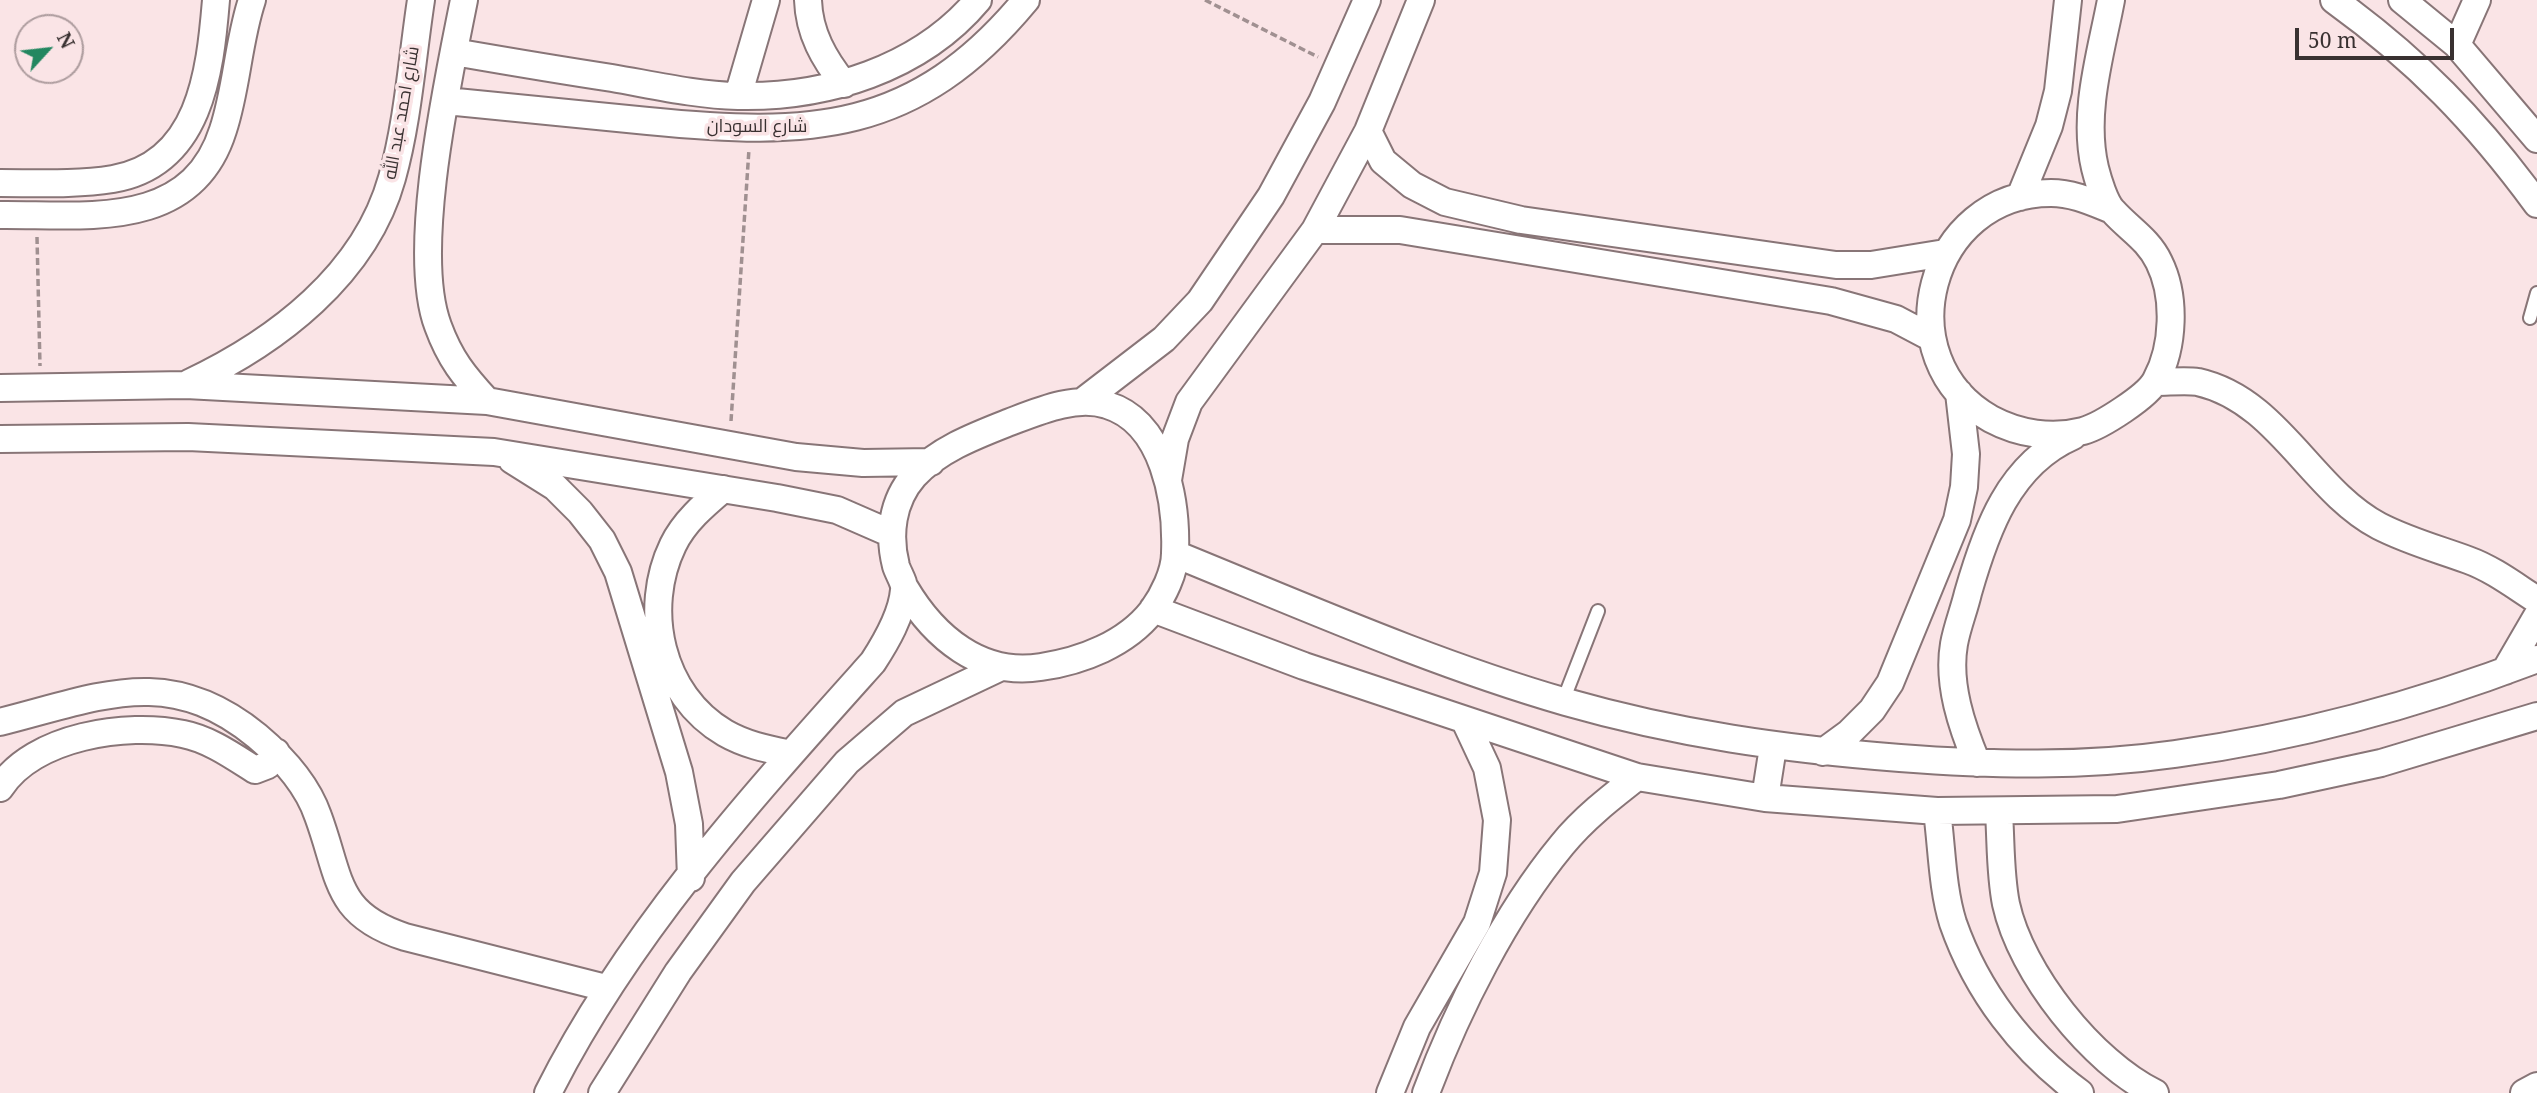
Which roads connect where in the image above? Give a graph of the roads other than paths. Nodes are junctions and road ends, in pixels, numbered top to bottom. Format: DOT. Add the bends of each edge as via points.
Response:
graph roads {
  1 [pos="216,0"];
  2 [pos="252,0"];
  3 [pos="421,0"];
  4 [pos="464,0"];
  5 [pos="766,0"];
  6 [pos="808,0"];
  7 [pos="978,0"];
  8 [pos="1026,0"];
  9 [pos="1367,0"];
  10 [pos="1421,0"];
  11 [pos="2068,0"];
  12 [pos="2111,0"];
  13 [pos="2334,0"];
  14 [pos="2402,0"];
  15 [pos="2477,0"];
  16 [pos="2457,46"];
  17 [pos="454,52"];
  18 [pos="844,84"];
  19 [pos="738,96"];
  20 [pos="446,102"];
  21 [pos="1368,131"];
  22 [pos="2537,139"];
  23 [pos="0,183"];
  24 [pos="2020,197"];
  25 [pos="2537,204"];
  26 [pos="2112,210"];
  27 [pos="0,215"];
  28 [pos="1315,230"];
  29 [pos="1945,253"];
  30 [pos="2537,293"];
  31 [pos="2530,318"];
  32 [pos="1932,338"];
  33 [pos="2156,382"];
  34 [pos="186,385"];
  35 [pos="0,387"];
  36 [pos="1958,393"];
  37 [pos="487,401"];
  38 [pos="1082,402"];
  39 [pos="2085,430"];
  40 [pos="0,439"];
  41 [pos="494,452"];
  42 [pos="931,462"];
  43 [pos="1167,485"];
  44 [pos="723,489"];
  45 [pos="892,534"];
  46 [pos="1175,554"];
  47 [pos="905,588"];
  48 [pos="2537,600"];
  49 [pos="1153,609"];
  50 [pos="1598,611"];
  51 [pos="2537,616"];
  52 [pos="2536,663"];
  53 [pos="999,668"];
  54 [pos="2505,671"];
  55 [pos="1563,701"];
  56 [pos="2537,716"];
  57 [pos="1465,720"];
  58 [pos="0,722"];
  59 [pos="1773,747"];
  60 [pos="276,752"];
  61 [pos="1823,752"];
  62 [pos="791,754"];
  63 [pos="2174,755"];
  64 [pos="1977,764"];
  65 [pos="1637,777"];
  66 [pos="0,788"];
  67 [pos="1765,798"];
  68 [pos="2176,800"];
  69 [pos="1937,811"];
  70 [pos="1999,813"];
  71 [pos="691,878"];
  72 [pos="606,988"];
  73 [pos="2537,1086"];
  74 [pos="548,1093"];
  75 [pos="603,1093"];
  76 [pos="1390,1093"];
  77 [pos="1426,1093"];
  78 [pos="2080,1093"];
  79 [pos="2155,1093"];
  80 [pos="2524,1093"];
  1 -- 23 [label="street" via="209,59 190,128 158,162 114,179"];
  2 -- 27 [label="street" via="223,131 200,172 164,201 140,211"];
  3 -- 34 [label="street, شارع احمد عبد الله" via="400,144 378,215 350,259 316,299 277,334"];
  4 -- 17 [label="street"];
  5 -- 19 [label="street"];
  6 -- 18 [label="street" via="815,38"];
  7 -- 18 [label="street, شارع السودان" via="932,43 890,67"];
  8 -- 20 [label="street, شارع السودان" via="996,36 958,69 915,96 869,115 819,127 751,130"];
  9 -- 38 [label="street" via="1339,67 1271,196 1200,301 1164,339"];
  10 -- 21 [label="street"];
  11 -- 24 [label="street" via="2049,127"];
  12 -- 26 [label="street" via="2091,128 2095,168"];
  13 -- 25 [label="street" via="2434,80 2496,149"];
  14 -- 16 [label="street"];
  15 -- 16 [label="street"];
  16 -- 22 [label="street"];
  17 -- 19 [label="street, شارع السودان"];
  17 -- 20 [label="street"];
  18 -- 19 [label="street, شارع السودان"];
  20 -- 37 [label="street" via="429,228 428,277 437,324 457,369"];
  21 -- 28 [label="street"];
  21 -- 29 [label="street" via="1383,161 1412,185 1445,202 1521,220 1836,265 1871,265"];
  24 -- 26 [label="street" via="2051,193"];
  24 -- 29 [label="street" via="1990,208"];
  26 -- 33 [label="street" via="2139,233 2159,262 2170,297 2170,333"];
  28 -- 32 [label="street" via="1400,230 1831,301 1896,319"];
  28 -- 43 [label="street" via="1189,402 1175,439"];
  29 -- 32 [label="street" via="1929,309"];
  30 -- 31 [label="lane"];
  32 -- 36 [label="street"];
  33 -- 39 [label="street" via="2115,417"];
  33 -- 48 [label="street" via="2198,382 2231,395 2276,428 2336,494 2377,525 2470,561"];
  34 -- 35 [label="street"];
  34 -- 37 [label="street"];
  36 -- 39 [label="street" via="1979,412 2030,433"];
  36 -- 61 [label="street" via="1966,454 1957,520 1890,683 1872,710"];
  37 -- 42 [label="street" via="796,457 863,463"];
  38 -- 42 [label="street" via="1029,415 951,448"];
  38 -- 43 [label="street" via="1106,404 1128,414 1146,430"];
  39 -- 64 [label="street" via="2050,446 2025,470 2004,498 1976,568 1954,645 1954,676 1958,706"];
  40 -- 41 [label="street" via="188,437"];
  41 -- 44 [label="street"];
  41 -- 71 [label="street" via="526,467 572,503 602,540 618,572 679,772 689,824"];
  42 -- 45 [label="street" via="902,494"];
  43 -- 46 [label="street"];
  44 -- 45 [label="street" via="837,510"];
  44 -- 62 [label="street" via="695,514 674,543 661,576 657,612 662,647 675,680 723,732 756,747"];
  45 -- 47 [label="street"];
  46 -- 49 [label="street"];
  46 -- 55 [label="street"];
  47 -- 53 [label="street" via="934,629"];
  47 -- 62 [label="street" via="886,641 873,662"];
  49 -- 53 [label="street" via="1125,635 1097,652 1054,665"];
  49 -- 57 [label="street"];
  50 -- 55 [label="lane"];
  51 -- 54 [label="street"];
  52 -- 54 [label="street"];
  53 -- 75 [label="street" via="904,713 847,762 743,882 636,1035"];
  54 -- 63 [label="street" via="2456,690 2332,725"];
  55 -- 59 [label="street" via="1657,726"];
  56 -- 68 [label="street" via="2381,764"];
  57 -- 65 [label="street"];
  57 -- 76 [label="street" via="1490,781 1497,820 1493,873 1477,923 1417,1027"];
  58 -- 60 [label="street" via="131,691 174,693 210,704"];
  59 -- 61 [label="street"];
  59 -- 67 [label="street"];
  60 -- 66 [label="street" via="268,765 255,770 186,734 149,729 97,734 48,748 22,763"];
  60 -- 72 [label="street" via="302,784 317,813 342,890 358,914 378,928 405,937"];
  61 -- 64 [label="street"];
  62 -- 71 [label="street"];
  63 -- 64 [label="street"];
  63 -- 68 [label="street"];
  65 -- 67 [label="street"];
  65 -- 77 [label="street" via="1598,808 1532,884 1472,987"];
  67 -- 69 [label="street"];
  68 -- 70 [label="street" via="2117,808"];
  69 -- 70 [label="street"];
  69 -- 78 [label="street" via="1953,922 1977,978 2010,1028 2046,1068"];
  70 -- 79 [label="street" via="2007,906 2024,954 2082,1037"];
  71 -- 72 [label="street"];
  72 -- 74 [label="street"];
  73 -- 80 [label="street"];
}
